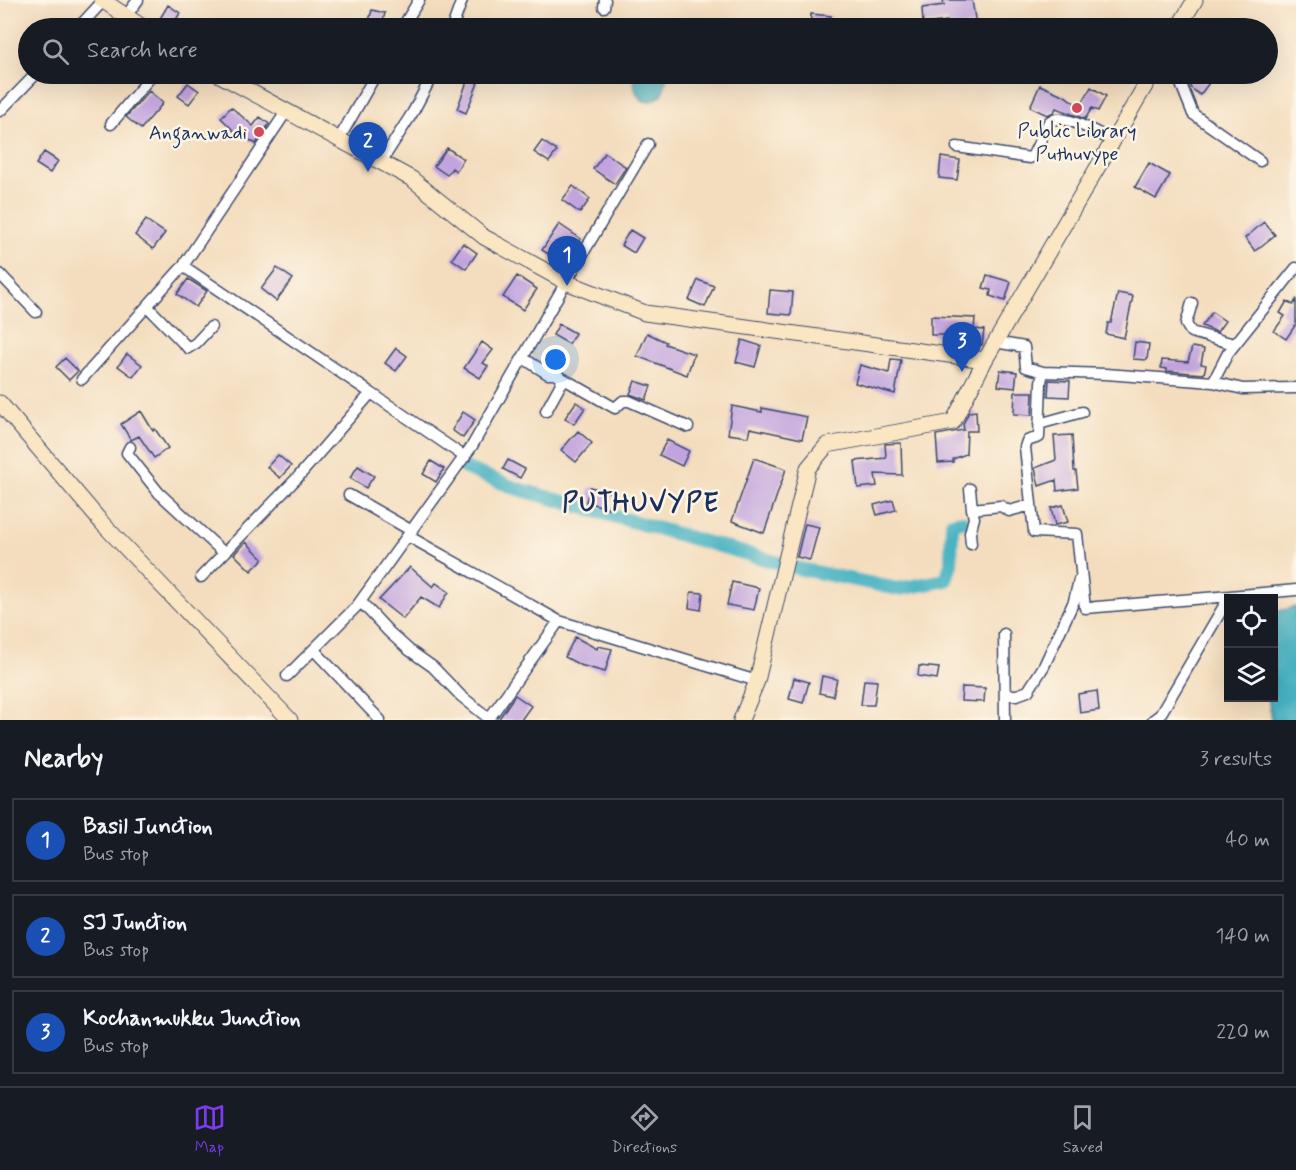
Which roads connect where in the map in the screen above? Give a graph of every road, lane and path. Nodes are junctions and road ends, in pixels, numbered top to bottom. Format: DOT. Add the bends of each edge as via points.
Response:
graph roads {
  1 [pos="138,0"];
  2 [pos="419,0"];
  3 [pos="462,0"];
  4 [pos="1195,0"];
  5 [pos="103,1"];
  6 [pos="126,16"];
  7 [pos="87,18"];
  8 [pos="129,18"];
  9 [pos="408,18"];
  10 [pos="456,18"];
  11 [pos="1184,18"];
  12 [pos="26,84"];
  13 [pos="145,84"];
  14 [pos="236,84"];
  15 [pos="370,84"];
  16 [pos="427,84"];
  17 [pos="1146,84"];
  18 [pos="1181,84"];
  19 [pos="0,111"];
  20 [pos="286,112"];
  21 [pos="111,124"];
  22 [pos="339,138"];
  23 [pos="1113,141"];
  24 [pos="648,144"];
  25 [pos="957,147"];
  26 [pos="1260,161"];
  27 [pos="381,162"];
  28 [pos="183,266"];
  29 [pos="1296,268"];
  30 [pos="0,274"];
  31 [pos="566,282"];
  32 [pos="1192,303"];
  33 [pos="148,306"];
  34 [pos="36,312"];
  35 [pos="211,327"];
  36 [pos="995,342"];
  37 [pos="1234,344"];
  38 [pos="523,358"];
  39 [pos="985,360"];
  40 [pos="1043,372"];
  41 [pos="82,379"];
  42 [pos="563,380"];
  43 [pos="1213,382"];
  44 [pos="1296,388"];
  45 [pos="371,393"];
  46 [pos="0,403"];
  47 [pos="546,411"];
  48 [pos="1082,412"];
  49 [pos="1040,424"];
  50 [pos="688,427"];
  51 [pos="130,447"];
  52 [pos="465,457"];
  53 [pos="970,489"];
  54 [pos="349,495"];
  55 [pos="1031,505"];
  56 [pos="972,509"];
  57 [pos="410,533"];
  58 [pos="971,541"];
  59 [pos="224,553"];
  60 [pos="1081,570"];
  61 [pos="201,577"];
  62 [pos="1296,590"];
  63 [pos="1262,594"];
  64 [pos="1224,598"];
  65 [pos="361,602"];
  66 [pos="1224,606"];
  67 [pos="559,621"];
  68 [pos="1004,634"];
  69 [pos="314,650"];
  70 [pos="287,676"];
  71 [pos="758,681"];
  72 [pos="1005,695"];
  73 [pos="290,720"];
  74 [pos="380,720"];
  75 [pos="489,720"];
  76 [pos="741,720"];
  77 [pos="1005,720"];
  78 [pos="1153,720"];
  1 -- 6 [label="street"];
  2 -- 9 [label="street"];
  3 -- 10 [label="street"];
  4 -- 11 [label="main road"];
  5 -- 6 [label="main road"];
  5 -- 7 [label="street"];
  6 -- 8 [label="main road"];
  12 -- 19 [label="street"];
  13 -- 21 [label="street"];
  14 -- 20 [label="main road"];
  15 -- 22 [label="street"];
  16 -- 27 [label="street"];
  17 -- 23 [label="main road"];
  18 -- 26 [label="street" via="1193,114"];
  20 -- 22 [label="main road"];
  20 -- 28 [label="street"];
  22 -- 27 [label="main road"];
  23 -- 25 [label="street" via="1080,125 1053,118 1030,158"];
  23 -- 36 [label="main road"];
  24 -- 31 [label="street"];
  27 -- 31 [label="main road" via="412,179 484,237"];
  28 -- 33 [label="street"];
  28 -- 45 [label="street"];
  29 -- 37 [label="street"];
  30 -- 34 [label="street"];
  31 -- 38 [label="street"];
  31 -- 39 [label="main road" via="645,313"];
  32 -- 37 [label="street" via="1186,324 1191,332"];
  33 -- 35 [label="street" via="188,348"];
  33 -- 41 [label="street"];
  36 -- 39 [label="main road"];
  36 -- 40 [label="street" via="1024,347 1026,367"];
  37 -- 43 [label="street"];
  38 -- 42 [label="street"];
  38 -- 52 [label="street"];
  39 -- 71 [label="main road" via="953,422 826,445 808,468"];
  40 -- 43 [label="street"];
  40 -- 49 [label="street"];
  42 -- 47 [label="street"];
  42 -- 50 [label="street" via="615,408 629,401"];
  43 -- 44 [label="street" via="1243,389"];
  45 -- 52 [label="street"];
  45 -- 59 [label="street" via="299,477"];
  46 -- 73 [label="main road" via="102,523"];
  48 -- 49 [label="street"];
  49 -- 55 [label="street" via="1039,438 1027,441 1025,447"];
  51 -- 59 [label="street" via="126,453 159,494"];
  52 -- 57 [label="street"];
  53 -- 56 [label="street"];
  54 -- 57 [label="street"];
  55 -- 56 [label="street" via="1010,511 995,506"];
  55 -- 60 [label="street" via="1034,532 1077,534"];
  56 -- 58 [label="street"];
  57 -- 65 [label="street"];
  57 -- 67 [label="street"];
  59 -- 61 [label="street"];
  60 -- 64 [label="street" via="1085,608"];
  60 -- 72 [label="street" via="1074,601 1044,666 1028,691"];
  62 -- 63 [label="street"];
  65 -- 69 [label="street"];
  65 -- 75 [label="street"];
  66 -- 78 [label="street" via="1160,715"];
  67 -- 71 [label="street"];
  67 -- 75 [label="street"];
  68 -- 72 [label="street"];
  69 -- 70 [label="street"];
  69 -- 74 [label="street"];
  71 -- 76 [label="main road"];
  72 -- 77 [label="street"];
}
